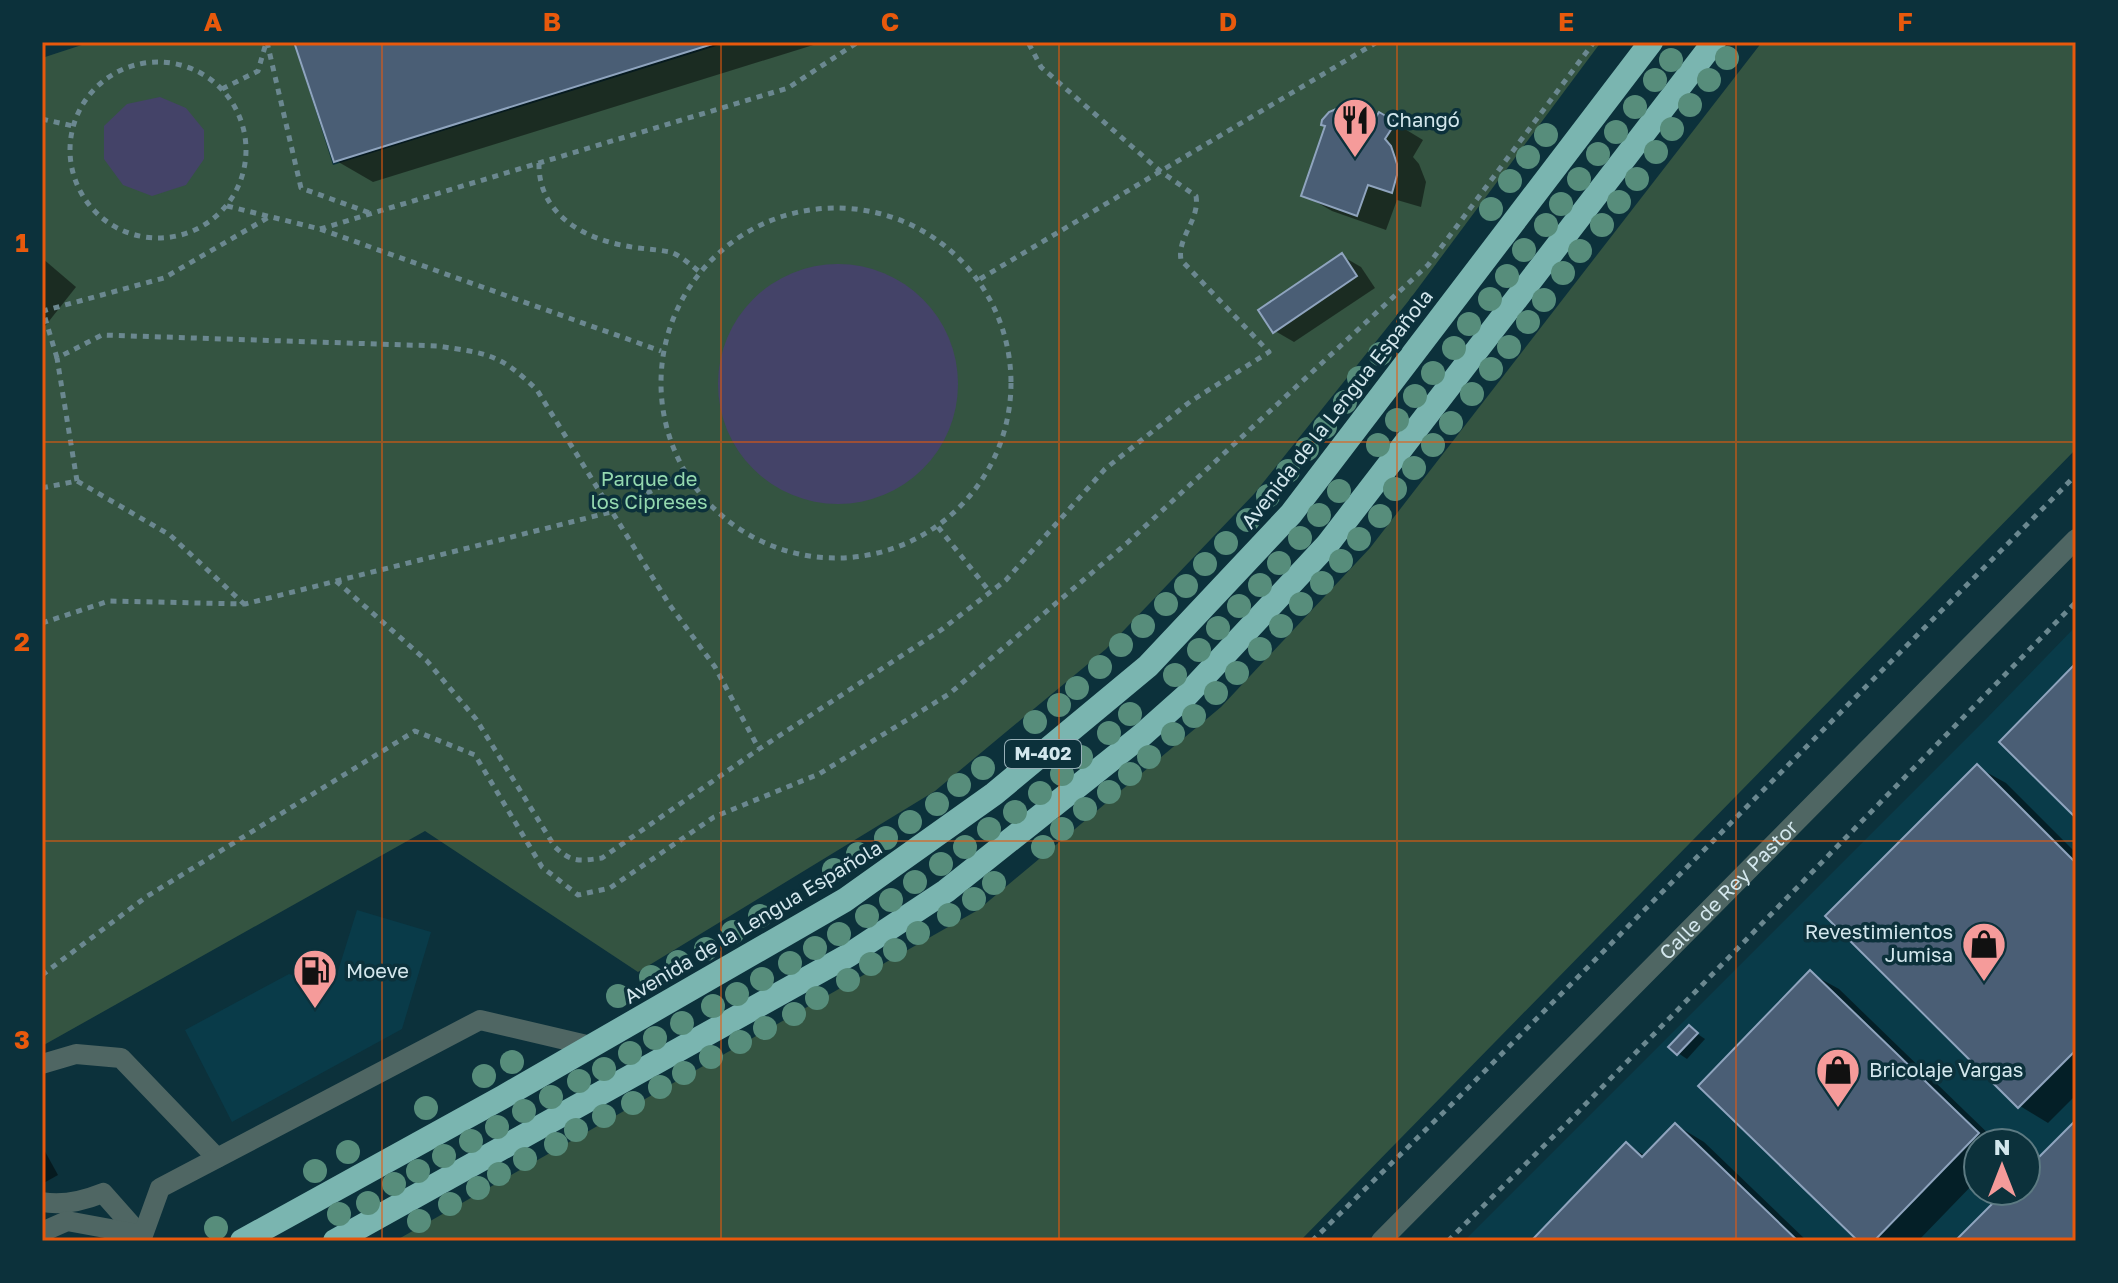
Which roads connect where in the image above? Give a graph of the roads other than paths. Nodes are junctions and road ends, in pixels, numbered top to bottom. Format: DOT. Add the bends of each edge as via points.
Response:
graph roads {
  1 [pos="1651,42"];
  2 [pos="1714,42"];
  3 [pos="2076,539"];
  4 [pos="591,1046"];
  5 [pos="42,1064"];
  6 [pos="217,1158"];
  7 [pos="42,1202"];
  8 [pos="42,1232"];
  9 [pos="100,1235"];
  10 [pos="142,1238"];
  11 [pos="242,1241"];
  12 [pos="335,1241"];
  13 [pos="1381,1241"];
  1 -- 4 [label="highway, Avenida de la Lengua Española / M-402" via="1291,514 1148,666 994,794 845,900"];
  2 -- 12 [label="highway, M-402" via="1327,545 1186,696 1141,736 958,881 849,955"];
  3 -- 13 [label="street, Calle de Rey Pastor"];
  4 -- 6 [label="street" via="480,1020"];
  4 -- 11 [label="highway, Avenida de la Lengua Española / M-402"];
  5 -- 6 [label="street" via="76,1054 121,1058"];
  6 -- 10 [label="street" via="160,1188"];
  7 -- 10 [label="street" via="81,1202 103,1193"];
  8 -- 9 [label="street" via="67,1221"];
  9 -- 10 [label="street"];
}
